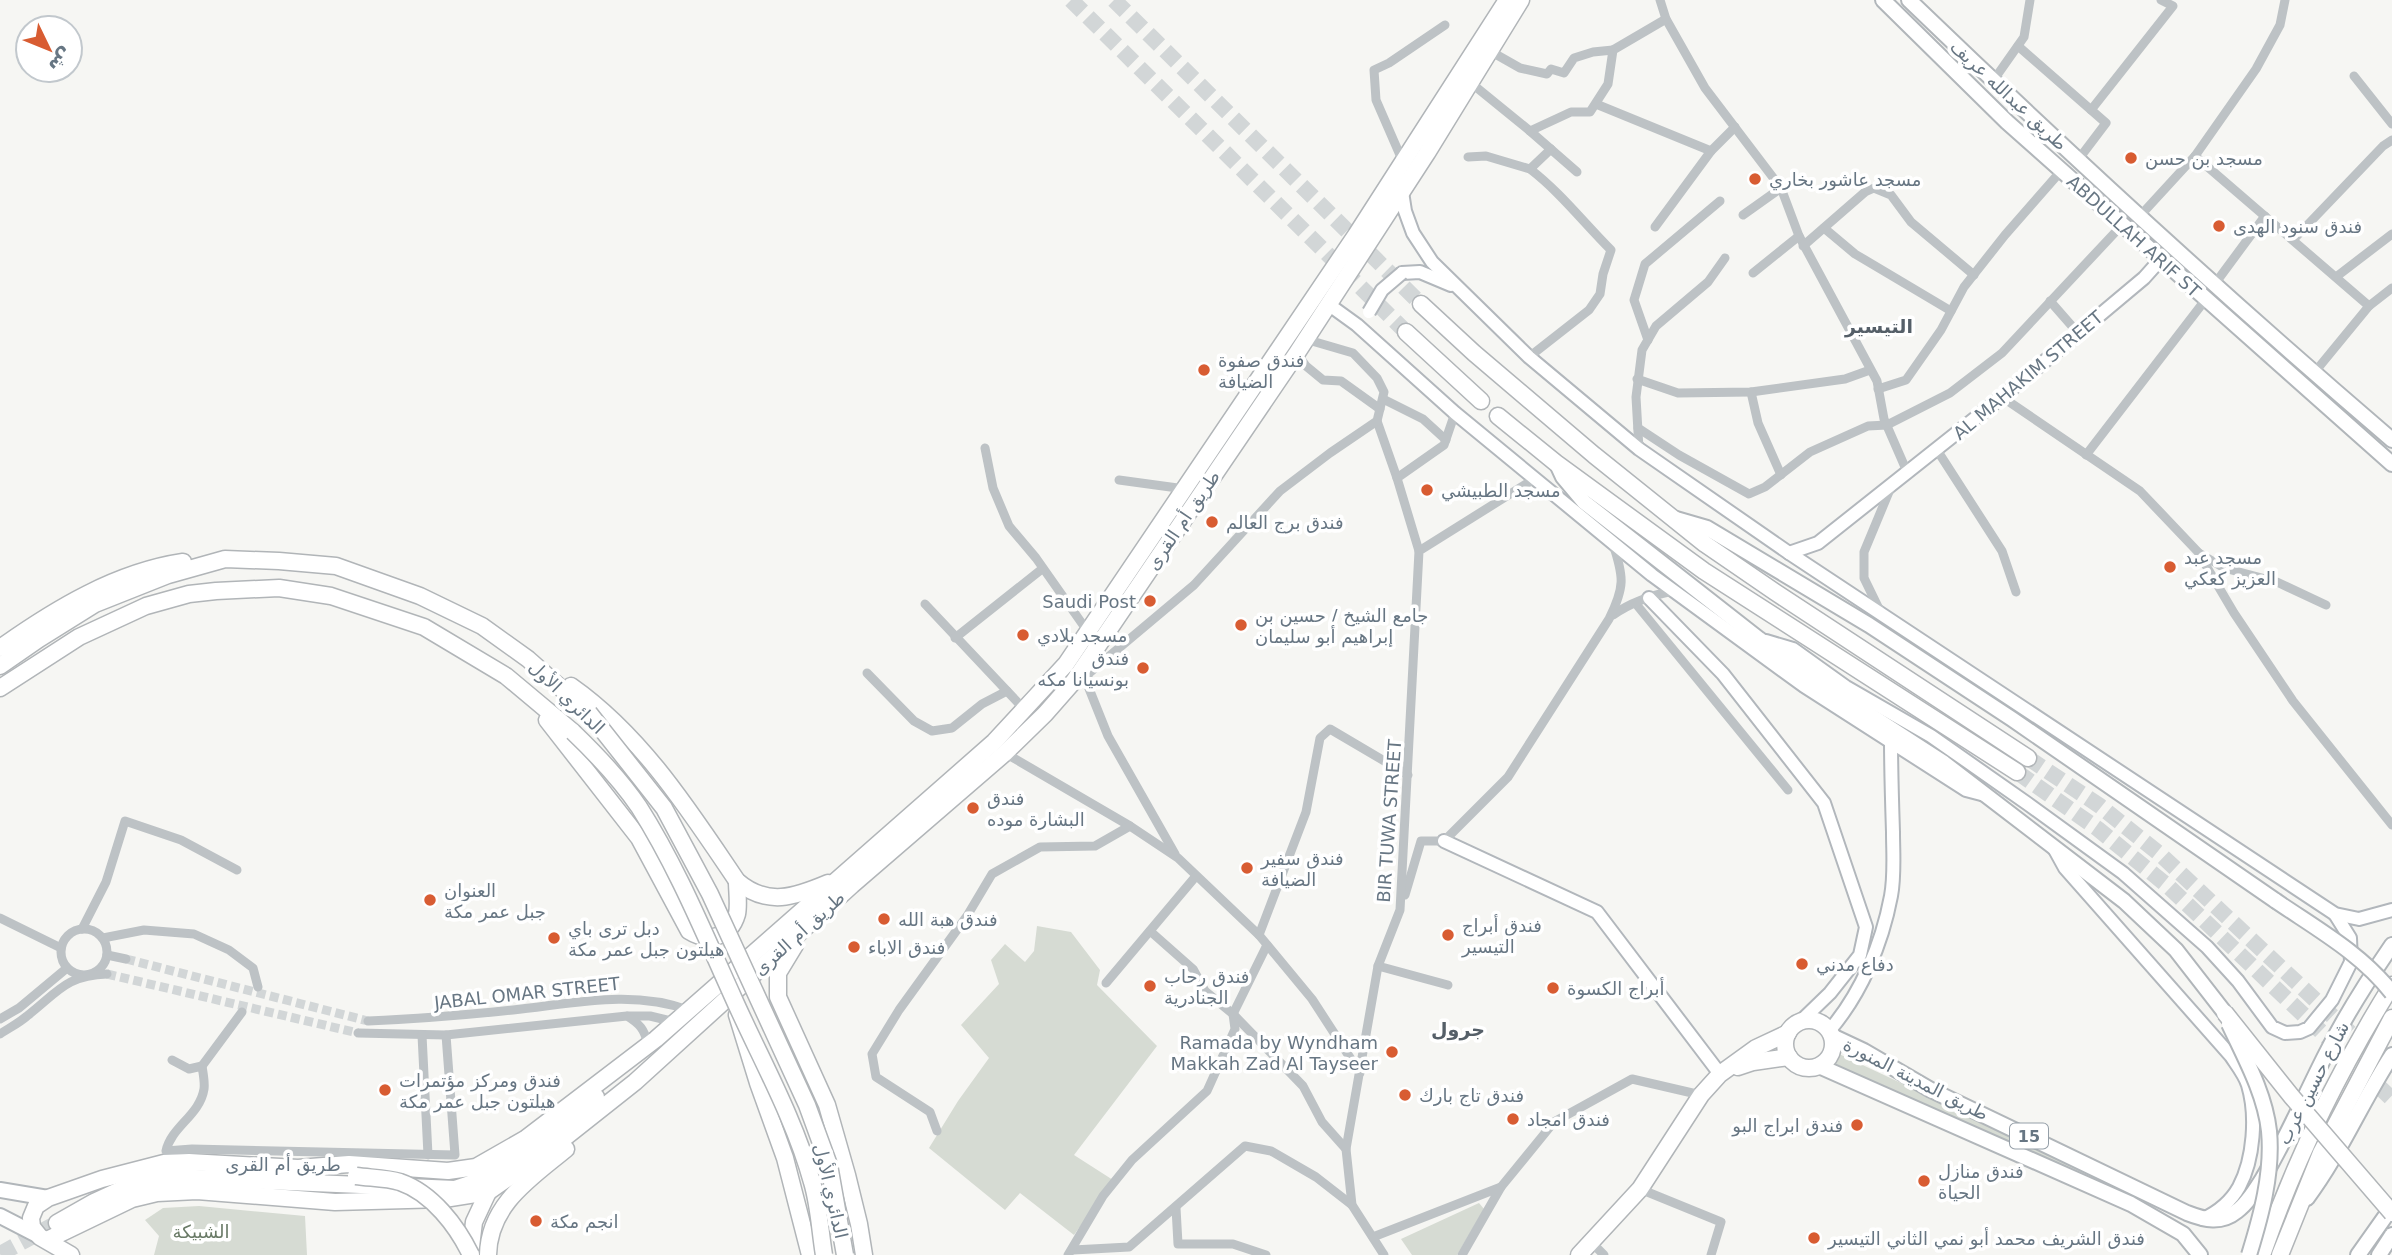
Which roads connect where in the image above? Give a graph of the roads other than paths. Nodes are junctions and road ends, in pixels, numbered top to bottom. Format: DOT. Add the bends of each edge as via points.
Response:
graph roads {
  1 [pos="1505,0"];
  2 [pos="1521,0"];
  3 [pos="1527,0"];
  4 [pos="1660,0"];
  5 [pos="1883,0"];
  6 [pos="1909,0"];
  7 [pos="2030,0"];
  8 [pos="2161,0"];
  9 [pos="2284,0"];
  10 [pos="1666,19"];
  11 [pos="1445,25"];
  12 [pos="1488,46"];
  13 [pos="2018,46"];
  14 [pos="1613,50"];
  15 [pos="2354,76"];
  16 [pos="1993,80"];
  17 [pos="1471,83"];
  18 [pos="1596,104"];
  19 [pos="2091,110"];
  20 [pos="2392,124"];
  21 [pos="1735,127"];
  22 [pos="1530,131"];
  23 [pos="2392,140"];
  24 [pos="1551,149"];
  25 [pos="1710,151"];
  26 [pos="2195,156"];
  27 [pos="1468,157"];
  28 [pos="2078,160"];
  29 [pos="1404,164"];
  30 [pos="1530,169"];
  31 [pos="2061,171"];
  32 [pos="1577,172"];
  33 [pos="1781,188"];
  34 [pos="1402,192"];
  35 [pos="1720,201"];
  36 [pos="1744,215"];
  37 [pos="2264,216"];
  38 [pos="2139,217"];
  39 [pos="1656,227"];
  40 [pos="2125,227"];
  41 [pos="1824,228"];
  42 [pos="2392,234"];
  43 [pos="1799,236"];
  44 [pos="2293,240"];
  45 [pos="1803,246"];
  46 [pos="1725,258"];
  47 [pos="2161,260"];
  48 [pos="1753,273"];
  49 [pos="1974,275"];
  50 [pos="2336,277"];
  51 [pos="2214,285"];
  52 [pos="1458,288"];
  53 [pos="2392,288"];
  54 [pos="2206,299"];
  55 [pos="2050,302"];
  56 [pos="1328,304"];
  57 [pos="1421,304"];
  58 [pos="2370,306"];
  59 [pos="1951,311"];
  60 [pos="1406,332"];
  61 [pos="2078,333"];
  62 [pos="1648,340"];
  63 [pos="1301,346"];
  64 [pos="1381,346"];
  65 [pos="1530,357"];
  66 [pos="1870,370"];
  67 [pos="2315,373"];
  68 [pos="1637,379"];
  69 [pos="1878,389"];
  70 [pos="1751,392"];
  71 [pos="2003,397"];
  72 [pos="1480,401"];
  73 [pos="1382,404"];
  74 [pos="1455,413"];
  75 [pos="1498,416"];
  76 [pos="1377,421"];
  77 [pos="1887,425"];
  78 [pos="1638,428"];
  79 [pos="1446,440"];
  80 [pos="2392,440"];
  81 [pos="985,448"];
  82 [pos="1639,449"];
  83 [pos="1937,450"];
  84 [pos="2086,454"];
  85 [pos="1556,463"];
  86 [pos="2392,464"];
  87 [pos="1908,474"];
  88 [pos="1781,475"];
  89 [pos="1397,478"];
  90 [pos="1119,480"];
  91 [pos="1534,480"];
  92 [pos="1892,486"];
  93 [pos="1185,489"];
  94 [pos="1674,519"];
  95 [pos="1613,544"];
  96 [pos="1419,551"];
  97 [pos="2198,552"];
  98 [pos="1790,553"];
  99 [pos="225,559"];
  100 [pos="1042,569"];
  101 [pos="1673,591"];
  102 [pos="2016,592"];
  103 [pos="1649,598"];
  104 [pos="925,604"];
  105 [pos="1636,604"];
  106 [pos="2326,605"];
  107 [pos="1881,613"];
  108 [pos="1609,619"];
  109 [pos="1088,632"];
  110 [pos="955,638"];
  111 [pos="1759,639"];
  112 [pos="0,648"];
  113 [pos="0,666"];
  114 [pos="1088,667"];
  115 [pos="867,673"];
  116 [pos="0,688"];
  117 [pos="523,690"];
  118 [pos="1007,691"];
  119 [pos="593,709"];
  120 [pos="1026,710"];
  121 [pos="1891,740"];
  122 [pos="1005,753"];
  123 [pos="2028,758"];
  124 [pos="2017,772"];
  125 [pos="1408,775"];
  126 [pos="1788,790"];
  127 [pos="1989,796"];
  128 [pos="2392,824"];
  129 [pos="1130,826"];
  130 [pos="1444,841"];
  131 [pos="2052,845"];
  132 [pos="1178,858"];
  133 [pos="237,870"];
  134 [pos="1196,876"];
  135 [pos="737,881"];
  136 [pos="846,881"];
  137 [pos="1400,910"];
  138 [pos="2392,910"];
  139 [pos="2335,914"];
  140 [pos="0,918"];
  141 [pos="82,929"];
  142 [pos="1150,931"];
  143 [pos="1259,935"];
  144 [pos="103,938"];
  145 [pos="1267,945"];
  146 [pos="2392,945"];
  147 [pos="61,948"];
  148 [pos="107,955"];
  149 [pos="1866,957"];
  150 [pos="126,959"];
  151 [pos="1378,966"];
  152 [pos="67,968"];
  153 [pos="107,974"];
  154 [pos="88,975"];
  155 [pos="1106,983"];
  156 [pos="1448,985"];
  157 [pos="2392,985"];
  158 [pos="258,987"];
  159 [pos="2392,993"];
  160 [pos="734,999"];
  161 [pos="688,1010"];
  162 [pos="243,1012"];
  163 [pos="2225,1013"];
  164 [pos="1233,1014"];
  165 [pos="627,1016"];
  166 [pos="434,1018"];
  167 [pos="2392,1018"];
  168 [pos="0,1019"];
  169 [pos="368,1021"];
  170 [pos="675,1022"];
  171 [pos="1794,1027"];
  172 [pos="358,1033"];
  173 [pos="0,1034"];
  174 [pos="1831,1034"];
  175 [pos="422,1035"];
  176 [pos="435,1035"];
  177 [pos="446,1035"];
  178 [pos="652,1041"];
  179 [pos="2392,1055"];
  180 [pos="1788,1057"];
  181 [pos="172,1060"];
  182 [pos="202,1066"];
  183 [pos="1819,1066"];
  184 [pos="1360,1073"];
  185 [pos="1720,1074"];
  186 [pos="635,1082"];
  187 [pos="1701,1095"];
  188 [pos="937,1131"];
  189 [pos="1346,1149"];
  190 [pos="428,1155"];
  191 [pos="299,1168"];
  192 [pos="1501,1187"];
  193 [pos="1640,1189"];
  194 [pos="0,1190"];
  195 [pos="488,1192"];
  196 [pos="48,1198"];
  197 [pos="1352,1205"];
  198 [pos="2300,1207"];
  199 [pos="2392,1207"];
  200 [pos="1176,1208"];
  201 [pos="2392,1213"];
  202 [pos="0,1216"];
  203 [pos="2203,1219"];
  204 [pos="57,1223"];
  205 [pos="2392,1235"];
  206 [pos="1373,1237"];
  207 [pos="44,1239"];
  208 [pos="1592,1243"];
  209 [pos="1178,1244"];
  210 [pos="1128,1251"];
  211 [pos="1071,1253"];
  212 [pos="71,1255"];
  213 [pos="470,1255"];
  214 [pos="488,1255"];
  215 [pos="810,1255"];
  216 [pos="824,1255"];
  217 [pos="845,1255"];
  218 [pos="864,1255"];
  219 [pos="1176,1255"];
  220 [pos="1266,1255"];
  221 [pos="1384,1255"];
  222 [pos="1462,1255"];
  223 [pos="1579,1255"];
  224 [pos="1604,1255"];
  225 [pos="1711,1255"];
  226 [pos="2200,1255"];
  227 [pos="2249,1255"];
  228 [pos="2262,1255"];
  229 [pos="2280,1255"];
  230 [pos="2358,1255"];
  231 [pos="2379,1255"];
  1 -- 12 [label="highway, طريق أم القرى"];
  2 -- 12 [label="highway, طريق أم القرى"];
  3 -- 12 [label="highway"];
  4 -- 10 [label="street"];
  5 -- 31 [label="main road, ABDULLAH ARIF ST"];
  6 -- 16 [label="main road, طريق عبدالله عريف"];
  7 -- 13 [label="street" via="2024,37"];
  8 -- 19 [label="street" via="2173,6"];
  9 -- 26 [label="street" via="2280,25 2256,69"];
  10 -- 14 [label="street"];
  10 -- 21 [label="street" via="1705,88"];
  11 -- 29 [label="street" via="1374,70 1376,100"];
  12 -- 14 [label="street" via="1520,68 1547,74 1551,69 1564,73 1574,58"];
  12 -- 17 [label="highway, طريق أم القرى"];
  12 -- 29 [label="highway, طريق أم القرى"];
  13 -- 16 [label="street"];
  13 -- 19 [label="street"];
  14 -- 18 [label="street" via="1608,84"];
  15 -- 20 [label="street"];
  16 -- 28 [label="main road, طريق عبدالله عريف"];
  17 -- 22 [label="street"];
  17 -- 34 [label="highway, طريق أم القرى"];
  18 -- 22 [label="street" via="1590,111 1572,112"];
  18 -- 25 [label="street"];
  19 -- 28 [label="street" via="2106,123"];
  21 -- 25 [label="street"];
  21 -- 33 [label="street"];
  22 -- 24 [label="street"];
  23 -- 44 [label="street"];
  24 -- 30 [label="street"];
  24 -- 32 [label="street"];
  25 -- 39 [label="street"];
  26 -- 37 [label="street"];
  26 -- 38 [label="street"];
  27 -- 30 [label="street" via="1486,156"];
  28 -- 38 [label="main road, طريق عبدالله عريف"];
  29 -- 93 [label="highway, طريق أم القرى"];
  30 -- 65 [label="street" via="1611,250 1600,294 1589,310"];
  31 -- 40 [label="main road, ABDULLAH ARIF ST"];
  31 -- 49 [label="street"];
  33 -- 36 [label="street"];
  33 -- 43 [label="street"];
  34 -- 52 [label="street" via="1413,233 1432,262"];
  34 -- 56 [label="highway, طريق أم القرى"];
  35 -- 62 [label="street" via="1645,264 1634,300"];
  37 -- 44 [label="street"];
  37 -- 51 [label="street"];
  38 -- 40 [label="main road"];
  38 -- 51 [label="main road, طريق عبدالله عريف"];
  40 -- 47 [label="main road, ABDULLAH ARIF ST"];
  40 -- 55 [label="street"];
  41 -- 45 [label="street"];
  41 -- 49 [label="street" via="1874,188 1891,195 1912,222"];
  41 -- 59 [label="street" via="1855,254"];
  42 -- 50 [label="street"];
  43 -- 45 [label="street"];
  43 -- 48 [label="street"];
  44 -- 50 [label="street"];
  45 -- 66 [label="street"];
  46 -- 62 [label="street" via="1708,282 1656,326"];
  47 -- 54 [label="main road, ABDULLAH ARIF ST"];
  47 -- 61 [label="street, AL MAHAKIM STREET"];
  49 -- 59 [label="street"];
  50 -- 58 [label="street"];
  51 -- 67 [label="main road, طريق عبدالله عريف"];
  52 -- 64 [label="street, bridge" via="1420,272 1402,273 1382,290 1369,312 1368,326"];
  52 -- 65 [label="street"];
  53 -- 58 [label="street"];
  54 -- 84 [label="street"];
  54 -- 86 [label="main road, ABDULLAH ARIF ST"];
  55 -- 61 [label="street"];
  55 -- 77 [label="street" via="2002,354 1961,385"];
  56 -- 63 [label="highway, طريق أم القرى"];
  56 -- 64 [label="street"];
  57 -- 94 [label="highway"];
  58 -- 67 [label="street"];
  59 -- 69 [label="street" via="1906,380"];
  60 -- 72 [label="highway"];
  61 -- 71 [label="street, AL MAHAKIM STREET"];
  62 -- 68 [label="street"];
  63 -- 73 [label="street" via="1306,366 1323,380 1341,381"];
  63 -- 73 [label="street" via="1353,353 1377,378 1384,392"];
  63 -- 114 [label="highway, طريق أم القرى"];
  64 -- 74 [label="street"];
  65 -- 82 [label="street"];
  66 -- 69 [label="street"];
  66 -- 70 [label="street" via="1845,379"];
  67 -- 80 [label="main road, طريق عبدالله عريف"];
  68 -- 70 [label="street" via="1678,393"];
  68 -- 78 [label="street"];
  69 -- 77 [label="street"];
  70 -- 88 [label="street" via="1758,423"];
  71 -- 83 [label="street, AL MAHAKIM STREET"];
  71 -- 84 [label="street"];
  73 -- 76 [label="street"];
  73 -- 79 [label="street" via="1423,419"];
  74 -- 79 [label="street"];
  74 -- 91 [label="street"];
  75 -- 85 [label="highway"];
  76 -- 89 [label="street, BIR TUWA STREET"];
  76 -- 114 [label="street" via="1280,491 1194,585"];
  77 -- 87 [label="street"];
  77 -- 88 [label="street" via="1868,426 1810,452"];
  78 -- 82 [label="street"];
  78 -- 88 [label="street" via="1749,494"];
  79 -- 89 [label="street"];
  81 -- 100 [label="street" via="993,488 1009,526"];
  82 -- 98 [label="street"];
  83 -- 87 [label="street, AL MAHAKIM STREET"];
  83 -- 102 [label="street" via="2002,551"];
  84 -- 97 [label="street" via="2140,491"];
  85 -- 111 [label="main road" via="1584,502"];
  85 -- 124 [label="highway" via="1704,571"];
  87 -- 92 [label="street, AL MAHAKIM STREET"];
  89 -- 96 [label="street, BIR TUWA STREET"];
  90 -- 93 [label="street"];
  91 -- 95 [label="street"];
  91 -- 96 [label="street"];
  92 -- 98 [label="street, AL MAHAKIM STREET" via="1818,543"];
  92 -- 107 [label="street" via="1864,552 1864,578"];
  93 -- 109 [label="highway, طريق أم القرى"];
  94 -- 123 [label="highway" via="1775,593"];
  94 -- 159 [label="main road, bridge" via="1707,528 1869,625 2023,726 2359,958"];
  95 -- 101 [label="street"];
  95 -- 108 [label="street" via="1622,574 1618,601"];
  96 -- 125 [label="street, BIR TUWA STREET"];
  97 -- 106 [label="street" via="2224,568 2277,582"];
  97 -- 128 [label="street" via="2293,701"];
  98 -- 107 [label="street"];
  99 -- 112 [label="highway" via="152,567 94,590"];
  99 -- 113 [label="highway, الدائري الأول" via="168,575 95,604"];
  99 -- 119 [label="highway, الدائري الأول" via="336,566 420,596 482,626"];
  100 -- 109 [label="street"];
  100 -- 110 [label="street"];
  101 -- 103 [label="street"];
  101 -- 121 [label="street" via="1804,686"];
  103 -- 105 [label="street"];
  103 -- 149 [label="street" via="1723,674 1824,803 1866,927"];
  104 -- 110 [label="street"];
  105 -- 108 [label="street"];
  105 -- 126 [label="street"];
  107 -- 139 [label="street"];
  108 -- 130 [label="street" via="1508,777"];
  109 -- 114 [label="highway"];
  109 -- 120 [label="highway, طريق أم القرى"];
  110 -- 118 [label="street"];
  111 -- 127 [label="main road"];
  111 -- 139 [label="street" via="1793,649 1846,687 1931,736 2123,873 2207,947 2272,1027 2285,1033 2309,1028 2332,1000 2351,962 2350,938"];
  114 -- 122 [label="highway, طريق أم القرى"];
  114 -- 132 [label="street" via="1088,686 1108,736"];
  115 -- 118 [label="street" via="914,721 932,731 952,729 982,704"];
  116 -- 117 [label="highway, الدائري الأول" via="79,637 146,606 189,594 279,588 331,596 424,626"];
  117 -- 135 [label="highway" via="639,838 689,931 701,939 718,938 730,928 737,913"];
  117 -- 160 [label="highway, الدائري الأول, bridge" via="606,765 645,818"];
  118 -- 120 [label="street"];
  119 -- 135 [label="highway" via="637,745 678,793"];
  119 -- 217 [label="highway, الدائري الأول, bridge" via="664,808 764,1007 828,1165"];
  120 -- 136 [label="highway, طريق أم القرى"];
  121 -- 127 [label="street" via="1966,790"];
  121 -- 149 [label="street" via="1891,894"];
  122 -- 129 [label="street"];
  122 -- 136 [label="highway, طريق أم القرى"];
  125 -- 137 [label="street, BIR TUWA STREET"];
  125 -- 143 [label="street" via="1330,729 1320,738 1306,812"];
  127 -- 131 [label="main road"];
  129 -- 132 [label="street"];
  129 -- 188 [label="street" via="1096,846 1040,847 992,874 899,1010 872,1054 876,1077 930,1112"];
  130 -- 137 [label="street" via="1421,841"];
  130 -- 185 [label="street" via="1597,912"];
  131 -- 163 [label="main road" via="2124,901 2176,950"];
  131 -- 203 [label="street" via="2065,868 2231,1056 2247,1084 2253,1119 2239,1186 2217,1212"];
  132 -- 134 [label="street"];
  133 -- 141 [label="street" via="181,840 125,821 106,882"];
  134 -- 142 [label="street"];
  134 -- 143 [label="street"];
  135 -- 136 [label="highway" via="768,897 785,898"];
  136 -- 161 [label="highway, طريق أم القرى"];
  136 -- 186 [label="highway, طريق أم القرى"];
  136 -- 218 [label="highway" via="792,948 778,973 778,997 827,1105"];
  137 -- 151 [label="street, BIR TUWA STREET"];
  138 -- 139 [label="street" via="2360,919"];
  140 -- 147 [label="street"];
  141 -- 144 [label="street"];
  141 -- 147 [label="street" via="68,935"];
  142 -- 155 [label="street"];
  142 -- 164 [label="street" via="1193,969 1205,991"];
  143 -- 145 [label="street"];
  144 -- 148 [label="street"];
  144 -- 158 [label="street" via="144,930 194,934 229,950 253,968"];
  145 -- 164 [label="street"];
  145 -- 184 [label="street" via="1312,999"];
  146 -- 203 [label="main road, شارع حسين عرب" via="2326,1054 2276,1157 2252,1195 2230,1216"];
  147 -- 152 [label="street"];
  148 -- 150 [label="street"];
  148 -- 154 [label="street" via="101,968"];
  149 -- 171 [label="street"];
  149 -- 174 [label="street" via="1857,991"];
  151 -- 156 [label="street"];
  151 -- 184 [label="street, BIR TUWA STREET"];
  152 -- 154 [label="street"];
  152 -- 168 [label="street"];
  153 -- 154 [label="street"];
  154 -- 173 [label="street" via="61,986"];
  157 -- 228 [label="highway" via="2305,1144"];
  160 -- 215 [label="highway" via="739,1027 785,1158"];
  160 -- 216 [label="highway, الدائري الأول, bridge" via="802,1149 813,1184"];
  161 -- 166 [label="street, JABAL OMAR STREET" via="671,1003 624,998"];
  161 -- 170 [label="highway, طريق أم القرى"];
  162 -- 182 [label="street"];
  163 -- 201 [label="highway, bridge"];
  163 -- 227 [label="main road, bridge" via="2257,1084 2269,1131 2268,1173"];
  164 -- 189 [label="street" via="1303,1086 1322,1122"];
  164 -- 211 [label="street" via="1235,1029 1207,1091 1132,1160 1103,1196"];
  165 -- 170 [label="street"];
  165 -- 177 [label="street, JABAL OMAR STREET"];
  165 -- 178 [label="street, JABAL OMAR STREET"];
  166 -- 169 [label="street, JABAL OMAR STREET"];
  166 -- 176 [label="street"];
  167 -- 198 [label="highway" via="2321,1153"];
  170 -- 178 [label="highway, طريق أم القرى"];
  171 -- 174 [label="highway" via="1816,1021"];
  171 -- 180 [label="highway" via="1785,1045"];
  171 -- 185 [label="highway"];
  172 -- 175 [label="street, JABAL OMAR STREET"];
  174 -- 183 [label="highway" via="1830,1056"];
  174 -- 203 [label="main road, طريق المدينة المنورة / 15" via="1931,1090"];
  175 -- 176 [label="street, JABAL OMAR STREET"];
  175 -- 190 [label="street"];
  176 -- 177 [label="street, JABAL OMAR STREET"];
  177 -- 190 [label="street" via="455,1155"];
  178 -- 191 [label="highway, طريق أم القرى" via="525,1139 476,1167 449,1171 349,1164"];
  178 -- 204 [label="highway, طريق أم القرى" via="579,1112 475,1184 435,1189 172,1177 131,1185"];
  179 -- 198 [label="main road"];
  180 -- 183 [label="highway" via="1806,1068"];
  180 -- 185 [label="highway" via="1753,1062"];
  181 -- 182 [label="street" via="189,1069"];
  182 -- 190 [label="street" via="204,1089 194,1113 168,1141 166,1151"];
  183 -- 226 [label="main road, طريق المدينة المنورة / 15" via="2131,1204 2183,1234"];
  184 -- 189 [label="street, BIR TUWA STREET"];
  185 -- 187 [label="highway"];
  186 -- 195 [label="highway, طريق أم القرى"];
  186 -- 214 [label="highway, طريق أم القرى" via="600,1120 510,1196 493,1223"];
  187 -- 192 [label="street" via="1632,1079 1554,1122"];
  187 -- 193 [label="highway"];
  189 -- 197 [label="street, BIR TUWA STREET"];
  191 -- 196 [label="highway, طريق أم القرى" via="164,1163"];
  191 -- 213 [label="highway, bridge" via="400,1182 430,1198"];
  192 -- 206 [label="street"];
  192 -- 222 [label="street"];
  193 -- 208 [label="highway"];
  193 -- 225 [label="street" via="1721,1222"];
  194 -- 196 [label="main road"];
  195 -- 207 [label="highway, طريق أم القرى" via="444,1199 335,1202 197,1191 158,1193 132,1199"];
  195 -- 213 [label="highway" via="474,1222"];
  196 -- 207 [label="highway" via="36,1206 31,1218"];
  197 -- 200 [label="street" via="1271,1151 1245,1146"];
  197 -- 206 [label="street, BIR TUWA STREET"];
  198 -- 229 [label="highway"];
  199 -- 230 [label="main road"];
  200 -- 209 [label="street"];
  200 -- 210 [label="street"];
  202 -- 207 [label="main road"];
  205 -- 231 [label="main road"];
  206 -- 221 [label="street, BIR TUWA STREET"];
  207 -- 212 [label="highway"];
  208 -- 223 [label="highway"];
  208 -- 224 [label="street"];
  209 -- 219 [label="street"];
  209 -- 220 [label="street" via="1233,1244"];
  210 -- 211 [label="street"];
}
